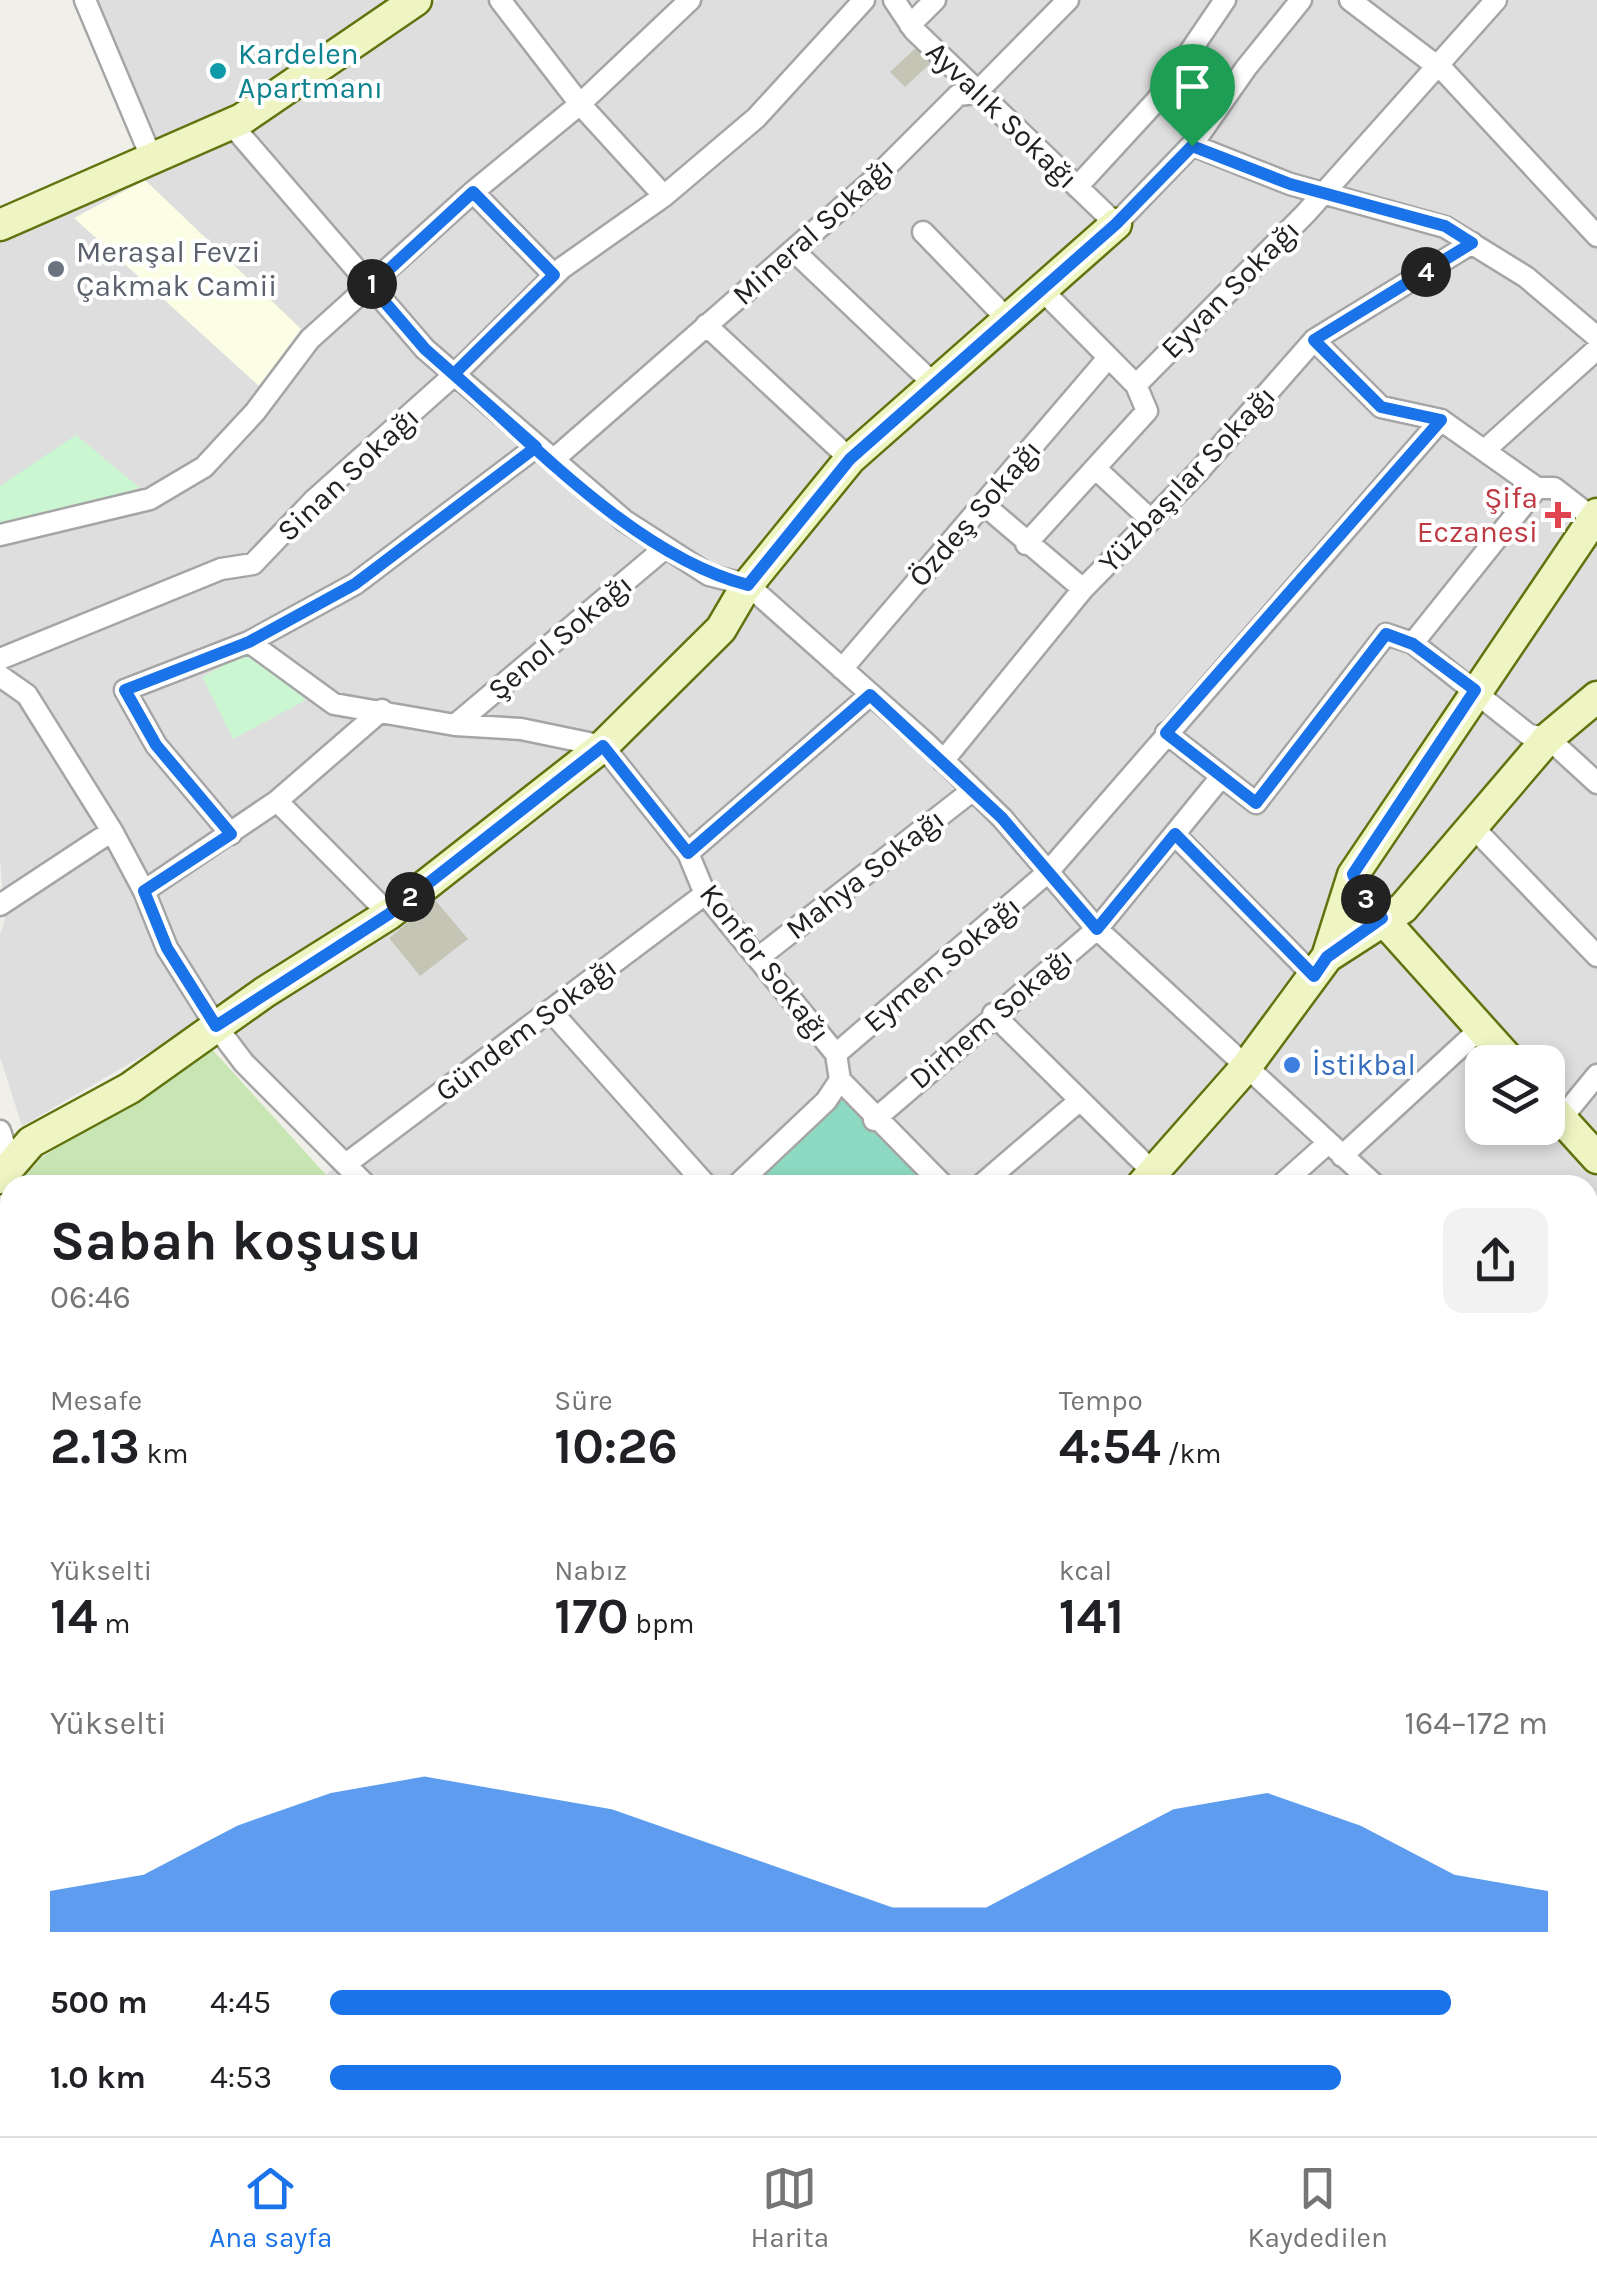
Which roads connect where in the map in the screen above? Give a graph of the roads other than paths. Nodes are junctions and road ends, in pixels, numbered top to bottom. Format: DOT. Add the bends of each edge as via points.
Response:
graph roads {
  1 [pos="85,0"];
  2 [pos="416,0"];
  3 [pos="500,0"];
  4 [pos="690,0"];
  5 [pos="864,0"];
  6 [pos="894,0"];
  7 [pos="936,0"];
  8 [pos="1068,0"];
  9 [pos="1225,0"];
  10 [pos="1301,0"];
  11 [pos="1350,0"];
  12 [pos="1496,0"];
  13 [pos="910,25"];
  14 [pos="1434,64"];
  15 [pos="976,92"];
  16 [pos="580,104"];
  17 [pos="231,124"];
  18 [pos="1192,146"];
  19 [pos="152,159"];
  20 [pos="1077,187"];
  21 [pos="1322,191"];
  22 [pos="473,192"];
  23 [pos="664,196"];
  24 [pos="1116,224"];
  25 [pos="0,225"];
  26 [pos="924,232"];
  27 [pos="1597,236"];
  28 [pos="1472,243"];
  29 [pos="793,250"];
  30 [pos="554,275"];
  31 [pos="371,286"];
  32 [pos="1042,290"];
  33 [pos="1008,320"];
  34 [pos="706,325"];
  35 [pos="1597,337"];
  36 [pos="1314,340"];
  37 [pos="1597,349"];
  38 [pos="1108,358"];
  39 [pos="454,374"];
  40 [pos="1136,384"];
  41 [pos="935,385"];
  42 [pos="1441,420"];
  43 [pos="1486,449"];
  44 [pos="544,454"];
  45 [pos="850,459"];
  46 [pos="1095,468"];
  47 [pos="1537,488"];
  48 [pos="983,504"];
  49 [pos="1596,518"];
  50 [pos="1151,520"];
  51 [pos="0,535"];
  52 [pos="1026,544"];
  53 [pos="665,548"];
  54 [pos="748,585"];
  55 [pos="1083,589"];
  56 [pos="249,642"];
  57 [pos="1413,644"];
  58 [pos="0,659"];
  59 [pos="842,669"];
  60 [pos="0,676"];
  61 [pos="1475,690"];
  62 [pos="870,695"];
  63 [pos="1597,697"];
  64 [pos="382,710"];
  65 [pos="455,724"];
  66 [pos="1166,733"];
  67 [pos="1548,738"];
  68 [pos="603,746"];
  69 [pos="943,761"];
  70 [pos="1222,777"];
  71 [pos="1597,782"];
  72 [pos="973,790"];
  73 [pos="277,801"];
  74 [pos="1471,825"];
  75 [pos="112,831"];
  76 [pos="231,834"];
  77 [pos="1175,834"];
  78 [pos="688,853"];
  79 [pos="1047,873"];
  80 [pos="1353,874"];
  81 [pos="144,891"];
  82 [pos="705,894"];
  83 [pos="0,905"];
  84 [pos="389,914"];
  85 [pos="1382,918"];
  86 [pos="1097,929"];
  87 [pos="1597,956"];
  88 [pos="758,958"];
  89 [pos="1321,967"];
  90 [pos="550,1010"];
  91 [pos="992,1014"];
  92 [pos="216,1026"];
  93 [pos="1480,1028"];
  94 [pos="1496,1045"];
  95 [pos="836,1054"];
  96 [pos="1246,1067"];
  97 [pos="1597,1075"];
  98 [pos="840,1080"];
  99 [pos="1079,1101"];
  100 [pos="1565,1102"];
  101 [pos="874,1120"];
  102 [pos="1565,1123"];
  103 [pos="0,1130"];
  104 [pos="1335,1149"];
  105 [pos="1597,1158"];
  106 [pos="346,1164"];
  107 [pos="6,1172"];
  108 [pos="356,1175"];
  109 [pos="697,1175"];
  110 [pos="747,1175"];
  111 [pos="932,1175"];
  112 [pos="993,1175"];
  113 [pos="1144,1175"];
  114 [pos="1152,1175"];
  115 [pos="1296,1175"];
  116 [pos="1364,1175"];
  1 -- 19 [label="street"];
  2 -- 17 [label="street"];
  3 -- 16 [label="street"];
  4 -- 16 [label="street"];
  5 -- 23 [label="street, Sinan Sokağı" via="756,118"];
  6 -- 13 [label="street, Ayvalık Sokağı"];
  7 -- 13 [label="street"];
  8 -- 15 [label="street, Mineral Sokağı"];
  9 -- 20 [label="street" via="1158,100"];
  10 -- 18 [label="street"];
  11 -- 14 [label="street"];
  12 -- 14 [label="street, Eyvan Sokağı"];
  13 -- 15 [label="street, Ayvalık Sokağı"];
  14 -- 21 [label="street, Eyvan Sokağı"];
  14 -- 27 [label="street"];
  15 -- 20 [label="street, Ayvalık Sokağı"];
  15 -- 29 [label="street, Mineral Sokağı" via="958,95"];
  16 -- 22 [label="street"];
  16 -- 23 [label="street"];
  17 -- 19 [label="street"];
  17 -- 31 [label="street"];
  18 -- 21 [label="street"];
  18 -- 24 [label="street"];
  19 -- 25 [label="street"];
  20 -- 24 [label="street, Ayvalık Sokağı"];
  21 -- 28 [label="street" via="1445,226"];
  21 -- 40 [label="street, Eyvan Sokağı"];
  22 -- 30 [label="street"];
  22 -- 31 [label="street"];
  23 -- 30 [label="street, Sinan Sokağı"];
  24 -- 32 [label="street"];
  26 -- 33 [label="street"];
  28 -- 35 [label="street" via="1526,277"];
  28 -- 36 [label="street, Yüzbaşılar Sokağı"];
  29 -- 34 [label="street, Mineral Sokağı"];
  29 -- 41 [label="street"];
  30 -- 39 [label="street, Sinan Sokağı"];
  31 -- 39 [label="street"];
  31 -- 51 [label="street" via="310,339 204,467 150,500"];
  32 -- 33 [label="street"];
  32 -- 38 [label="street"];
  33 -- 41 [label="street"];
  34 -- 44 [label="street, Mineral Sokağı"];
  34 -- 45 [label="street"];
  36 -- 42 [label="street" via="1381,407"];
  36 -- 50 [label="street, Yüzbaşılar Sokağı"];
  37 -- 43 [label="street"];
  38 -- 40 [label="street"];
  38 -- 48 [label="street, Özdeş Sokağı"];
  39 -- 44 [label="street"];
  39 -- 58 [label="street, Sinan Sokağı" via="314,500 254,564 220,569"];
  40 -- 46 [label="street" via="1147,411"];
  41 -- 45 [label="street"];
  42 -- 43 [label="street"];
  42 -- 66 [label="street, Eymen Sokağı"];
  43 -- 47 [label="street"];
  44 -- 53 [label="street"];
  44 -- 56 [label="street, Mineral Sokağı" via="355,584"];
  45 -- 54 [label="street"];
  46 -- 50 [label="street"];
  46 -- 52 [label="street"];
  47 -- 49 [label="street" via="1554,488"];
  47 -- 57 [label="street"];
  48 -- 52 [label="street"];
  48 -- 59 [label="street, Özdeş Sokağı"];
  49 -- 61 [label="street"];
  50 -- 55 [label="street, Yüzbaşılar Sokağı"];
  52 -- 55 [label="street"];
  53 -- 54 [label="street" via="709,575"];
  53 -- 65 [label="street, Şenol Sokağı"];
  54 -- 59 [label="street"];
  54 -- 68 [label="street" via="721,630"];
  55 -- 69 [label="street, Yüzbaşılar Sokağı"];
  56 -- 64 [label="street" via="334,704"];
  56 -- 76 [label="street, Mineral Sokağı" via="125,690 156,745"];
  57 -- 61 [label="street"];
  57 -- 70 [label="street" via="1386,634 1256,803"];
  59 -- 62 [label="street"];
  60 -- 75 [label="street" via="28,695"];
  61 -- 67 [label="street" via="1530,735"];
  61 -- 80 [label="street"];
  62 -- 69 [label="street"];
  62 -- 78 [label="street"];
  63 -- 67 [label="street"];
  64 -- 65 [label="street"];
  64 -- 73 [label="street"];
  65 -- 68 [label="street"];
  66 -- 70 [label="street"];
  66 -- 79 [label="street, Eymen Sokağı"];
  67 -- 71 [label="street"];
  67 -- 74 [label="street"];
  68 -- 78 [label="street, Konfor Sokağı"];
  68 -- 84 [label="street"];
  69 -- 72 [label="street"];
  70 -- 77 [label="street, Dirhem Sokağı"];
  72 -- 79 [label="street"];
  72 -- 88 [label="street, Mahya Sokağı"];
  73 -- 76 [label="street"];
  73 -- 84 [label="street"];
  74 -- 85 [label="street" via="1403,908"];
  74 -- 87 [label="street"];
  75 -- 81 [label="street"];
  75 -- 83 [label="street"];
  76 -- 81 [label="street"];
  77 -- 86 [label="street, Dirhem Sokağı"];
  77 -- 89 [label="street"];
  78 -- 82 [label="street, Konfor Sokağı"];
  79 -- 86 [label="street"];
  79 -- 95 [label="street, Eymen Sokağı"];
  80 -- 85 [label="street"];
  80 -- 89 [label="street"];
  81 -- 92 [label="street" via="167,948"];
  82 -- 88 [label="street, Konfor Sokağı"];
  82 -- 90 [label="street, Gündem Sokağı"];
  84 -- 92 [label="street"];
  85 -- 89 [label="street"];
  85 -- 93 [label="street"];
  86 -- 91 [label="street, Dirhem Sokağı"];
  86 -- 96 [label="street"];
  88 -- 95 [label="street, Konfor Sokağı"];
  89 -- 96 [label="street"];
  90 -- 106 [label="street, Gündem Sokağı"];
  90 -- 109 [label="street"];
  91 -- 99 [label="street"];
  91 -- 101 [label="street, Dirhem Sokağı"];
  92 -- 106 [label="street"];
  92 -- 107 [label="street" via="130,1088 31,1142"];
  93 -- 94 [label="street"];
  93 -- 104 [label="street"];
  95 -- 98 [label="street, Konfor Sokağı"];
  96 -- 104 [label="street"];
  96 -- 114 [label="street"];
  97 -- 100 [label="street"];
  98 -- 101 [label="street, Konfor Sokağı"];
  98 -- 110 [label="street" via="826,1102"];
  99 -- 112 [label="street"];
  99 -- 113 [label="street"];
  101 -- 111 [label="street, Konfor Sokağı"];
  102 -- 105 [label="street"];
  103 -- 107 [label="street"];
  104 -- 115 [label="street"];
  104 -- 116 [label="street"];
  106 -- 108 [label="street"];
}
